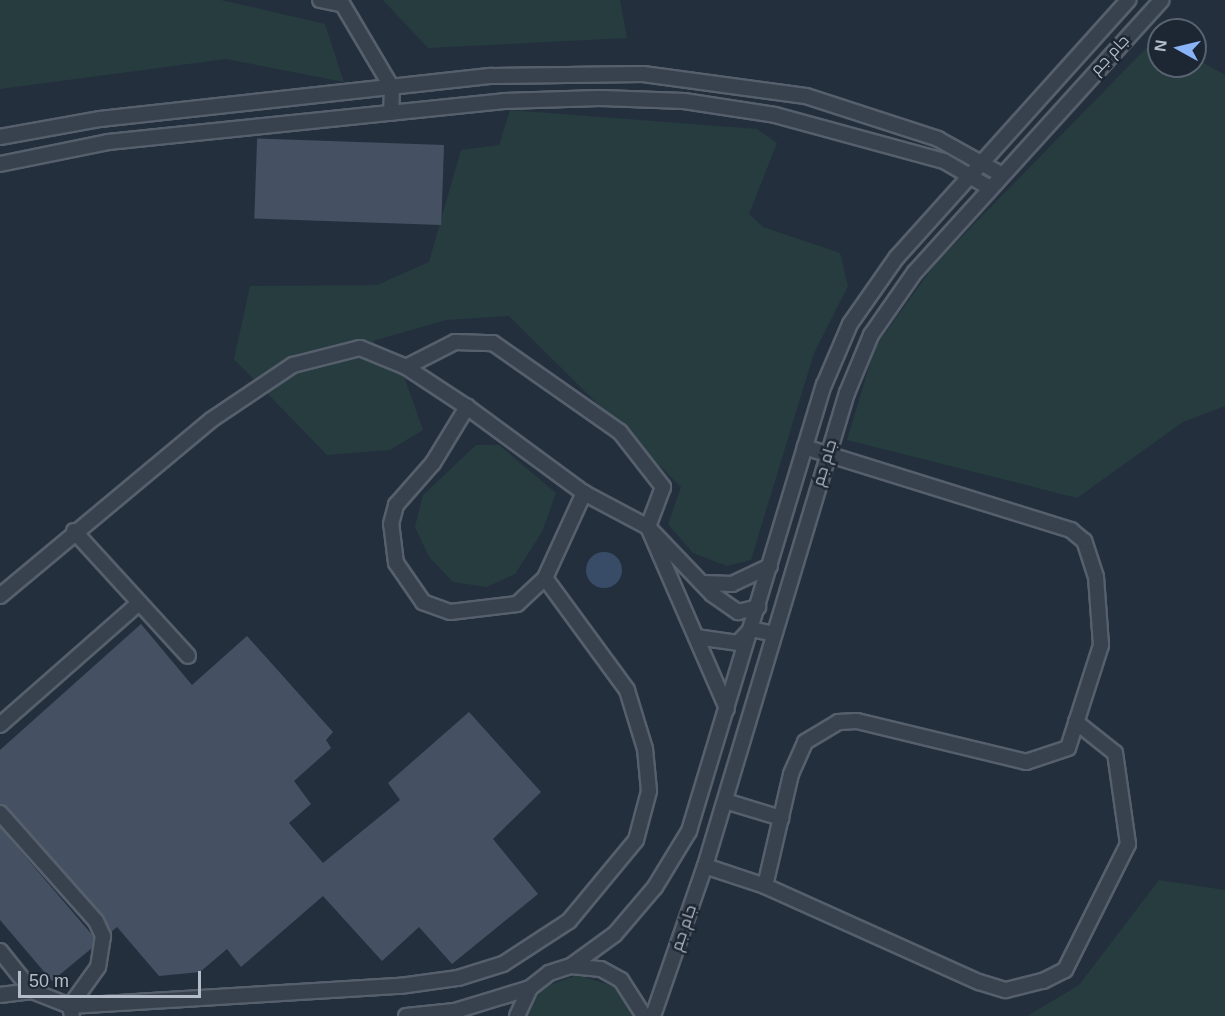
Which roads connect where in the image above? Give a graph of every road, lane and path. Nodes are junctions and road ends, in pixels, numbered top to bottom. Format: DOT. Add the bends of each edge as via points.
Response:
graph roads {
  1 [pos="320,0"];
  2 [pos="1128,0"];
  3 [pos="1161,0"];
  4 [pos="341,2"];
  5 [pos="392,88"];
  6 [pos="784,90"];
  7 [pos="391,113"];
  8 [pos="775,115"];
  9 [pos="0,137"];
  10 [pos="984,161"];
  11 [pos="0,164"];
  12 [pos="972,173"];
  13 [pos="1001,174"];
  14 [pos="990,188"];
  15 [pos="406,367"];
  16 [pos="467,407"];
  17 [pos="805,447"];
  18 [pos="828,453"];
  19 [pos="585,493"];
  20 [pos="648,527"];
  21 [pos="74,531"];
  22 [pos="770,566"];
  23 [pos="545,578"];
  24 [pos="702,584"];
  25 [pos="0,596"];
  26 [pos="139,603"];
  27 [pos="758,607"];
  28 [pos="751,629"];
  29 [pos="774,634"];
  30 [pos="696,637"];
  31 [pos="188,656"];
  32 [pos="728,709"];
  33 [pos="1076,722"];
  34 [pos="0,725"];
  35 [pos="725,801"];
  36 [pos="0,813"];
  37 [pos="781,818"];
  38 [pos="705,866"];
  39 [pos="765,886"];
  40 [pos="0,951"];
  41 [pos="571,966"];
  42 [pos="530,988"];
  43 [pos="32,991"];
  44 [pos="0,995"];
  45 [pos="71,1011"];
  46 [pos="406,1016"];
  47 [pos="517,1016"];
  48 [pos="644,1016"];
  49 [pos="653,1016"];
  1 -- 4 [label="lane"];
  2 -- 10 [label="lane, جام جم"];
  3 -- 13 [label="lane, جام جم"];
  4 -- 5 [label="lane"];
  5 -- 6 [label="lane" via="587,72"];
  5 -- 7 [label="lane"];
  5 -- 9 [label="lane" via="100,119"];
  6 -- 8 [label="lane"];
  6 -- 10 [label="lane" via="938,139"];
  7 -- 8 [label="lane" via="598,98 684,101"];
  7 -- 11 [label="lane" via="108,142"];
  8 -- 12 [label="lane"];
  10 -- 12 [label="lane, جام جم"];
  10 -- 13 [label="lane"];
  12 -- 14 [label="lane"];
  12 -- 17 [label="lane, جام جم" via="897,257 850,324"];
  13 -- 14 [label="lane, جام جم"];
  14 -- 18 [label="lane, جام جم" via="915,272 871,335"];
  15 -- 16 [label="lane"];
  15 -- 20 [label="lane" via="455,342 493,344 620,432 663,487"];
  15 -- 21 [label="lane" via="360,348 293,364 211,420"];
  16 -- 19 [label="lane"];
  16 -- 23 [label="lane" via="433,463 396,505 391,524 396,563 423,602 457,613 517,604"];
  17 -- 18 [label="lane"];
  17 -- 22 [label="lane, جام جم"];
  18 -- 29 [label="lane, جام جم"];
  18 -- 33 [label="lane" via="1058,522 1084,541 1102,606 1101,645"];
  19 -- 20 [label="lane"];
  19 -- 23 [label="lane"];
  20 -- 24 [label="lane"];
  20 -- 30 [label="lane"];
  21 -- 25 [label="lane"];
  21 -- 26 [label="lane"];
  22 -- 24 [label="lane" via="732,584"];
  22 -- 27 [label="lane, جام جم"];
  23 -- 45 [label="lane" via="627,690 645,749 649,791 636,840 569,921 503,964 458,978 400,987"];
  24 -- 27 [label="lane" via="738,612"];
  26 -- 31 [label="lane"];
  26 -- 34 [label="lane"];
  27 -- 28 [label="lane, جام جم"];
  28 -- 29 [label="lane"];
  28 -- 30 [label="lane" via="738,643"];
  28 -- 32 [label="lane, جام جم"];
  29 -- 35 [label="lane, جام جم"];
  30 -- 32 [label="lane"];
  32 -- 41 [label="lane, جام جم" via="689,831 655,887 615,934"];
  33 -- 37 [label="lane" via="1068,748 1026,762 857,721 838,722 805,742"];
  33 -- 39 [label="lane" via="1115,753 1128,844 1070,961 1050,978 1006,990 979,982"];
  35 -- 37 [label="lane"];
  35 -- 38 [label="lane, جام جم"];
  36 -- 45 [label="lane" via="96,921 103,936 98,967"];
  37 -- 39 [label="lane"];
  38 -- 39 [label="lane"];
  38 -- 49 [label="lane, جام جم"];
  40 -- 43 [label="lane"];
  41 -- 42 [label="lane" via="549,973"];
  41 -- 48 [label="lane" via="601,969 621,980"];
  42 -- 46 [label="lane" via="455,1011"];
  42 -- 47 [label="lane"];
  43 -- 44 [label="lane"];
  43 -- 45 [label="lane"];
}
